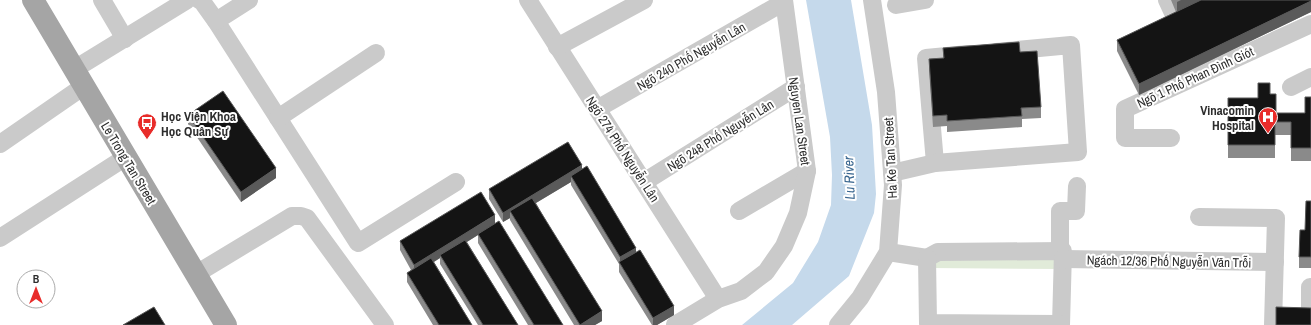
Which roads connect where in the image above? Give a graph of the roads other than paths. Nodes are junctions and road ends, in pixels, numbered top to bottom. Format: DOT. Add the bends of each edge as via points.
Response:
graph roads {
  1 [pos="33,0"];
  2 [pos="102,0"];
  3 [pos="187,0"];
  4 [pos="199,0"];
  5 [pos="249,0"];
  6 [pos="528,0"];
  7 [pos="644,0"];
  8 [pos="872,0"];
  9 [pos="925,0"];
  10 [pos="784,1"];
  11 [pos="896,5"];
  12 [pos="216,21"];
  13 [pos="1311,24"];
  14 [pos="124,40"];
  15 [pos="557,47"];
  16 [pos="376,53"];
  17 [pos="1311,77"];
  18 [pos="79,78"];
  19 [pos="796,87"];
  20 [pos="1291,87"];
  21 [pos="597,109"];
  22 [pos="278,118"];
  23 [pos="1171,138"];
  24 [pos="0,144"];
  25 [pos="126,157"];
  26 [pos="935,163"];
  27 [pos="807,171"];
  28 [pos="892,173"];
  29 [pos="456,182"];
  30 [pos="644,182"];
  31 [pos="1077,186"];
  32 [pos="738,211"];
  33 [pos="1200,216"];
  34 [pos="0,238"];
  35 [pos="888,252"];
  36 [pos="1061,255"];
  37 [pos="927,258"];
  38 [pos="1275,262"];
  39 [pos="196,274"];
  40 [pos="1311,287"];
  41 [pos="718,299"];
  42 [pos="1311,307"];
  43 [pos="958,324"];
  44 [pos="1061,324"];
  45 [pos="226,325"];
  46 [pos="385,325"];
  47 [pos="675,325"];
  48 [pos="838,325"];
  49 [pos="1273,325"];
  1 -- 18 [label="main road, Le Trong Tan Street"];
  2 -- 14 [label="street"];
  3 -- 14 [label="street"];
  4 -- 12 [label="street"];
  5 -- 12 [label="street"];
  6 -- 15 [label="street, Ngõ 274 Phố Nguyễn Lân"];
  7 -- 15 [label="street"];
  8 -- 28 [label="street, Ha Ke Tan Street" via="886,92"];
  9 -- 11 [label="street"];
  10 -- 19 [label="street, Nguyen Lan Street"];
  10 -- 21 [label="street, Ngõ 240 Phố Nguyễn Lân"];
  12 -- 22 [label="street"];
  13 -- 23 [label="street, Ngõ 1 Phố Phan Đình Giót" via="1125,109 1125,138"];
  14 -- 18 [label="street"];
  15 -- 21 [label="street, Ngõ 274 Phố Nguyễn Lân"];
  16 -- 22 [label="street"];
  17 -- 20 [label="street"];
  18 -- 24 [label="street"];
  18 -- 25 [label="main road, Le Trong Tan Street"];
  19 -- 27 [label="street, Nguyen Lan Street"];
  19 -- 30 [label="street, Ngõ 248 Phố Nguyễn Lân"];
  21 -- 30 [label="street, Ngõ 274 Phố Nguyễn Lân"];
  22 -- 29 [label="street" via="358,243"];
  25 -- 34 [label="street"];
  25 -- 39 [label="main road, Le Trong Tan Street"];
  26 -- 26 [label="street" via="926,58 1070,46 1078,152"];
  26 -- 28 [label="street"];
  27 -- 32 [label="street"];
  27 -- 41 [label="street, Nguyen Lan Street" via="798,213 784,246 766,272 741,291"];
  28 -- 35 [label="street, Ha Ke Tan Street"];
  30 -- 41 [label="street, Ngõ 274 Phố Nguyễn Lân"];
  31 -- 36 [label="street" via="1076,211 1060,211"];
  33 -- 38 [label="street" via="1276,218"];
  35 -- 37 [label="street"];
  35 -- 48 [label="street, Ha Ke Tan Street" via="860,298"];
  36 -- 37 [label="street, Ngách 12/36 Phố Nguyễn Văn Trỗi" via="938,252"];
  36 -- 38 [label="street, Ngách 12/36 Phố Nguyễn Văn Trỗi"];
  36 -- 44 [label="street"];
  37 -- 43 [label="street" via="928,323"];
  38 -- 49 [label="street"];
  39 -- 45 [label="main road, Le Trong Tan Street"];
  39 -- 46 [label="street" via="292,216 301,216 307,218"];
  40 -- 42 [label="street"];
  41 -- 47 [label="street, Nguyen Lan Street"];
  43 -- 44 [label="street"];
}
